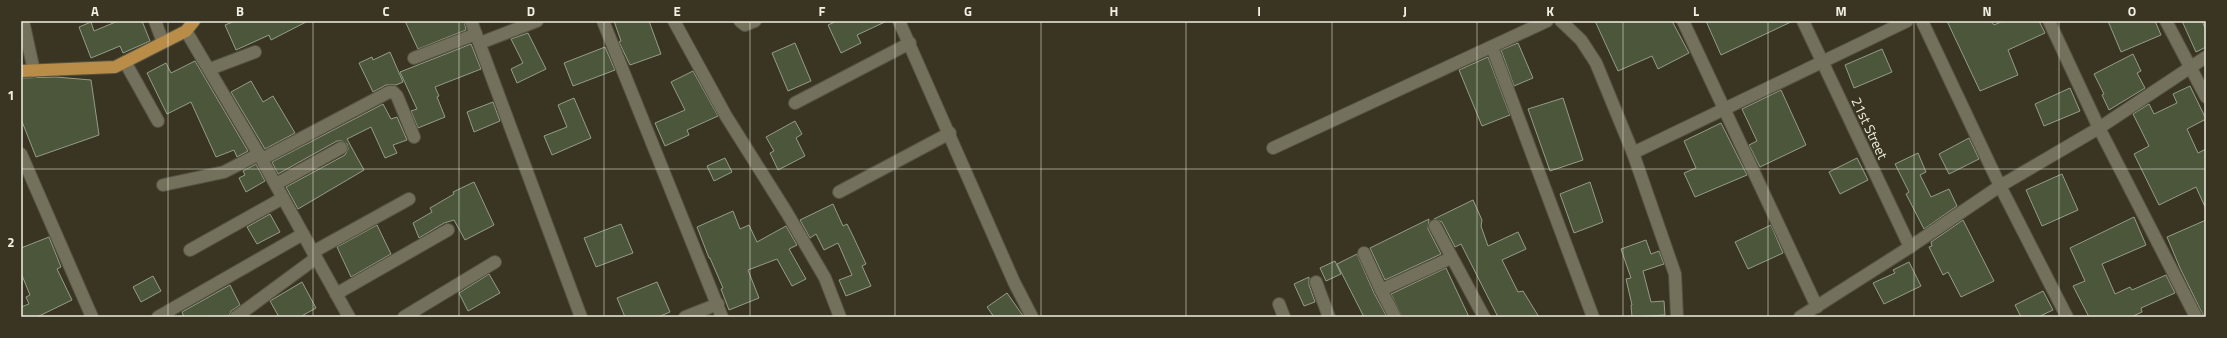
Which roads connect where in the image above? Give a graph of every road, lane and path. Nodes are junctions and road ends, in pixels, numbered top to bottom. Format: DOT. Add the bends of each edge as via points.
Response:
graph roads {
  1 [pos="23,21"];
  2 [pos="155,21"];
  3 [pos="194,21"];
  4 [pos="471,21"];
  5 [pos="537,21"];
  6 [pos="603,21"];
  7 [pos="674,21"];
  8 [pos="740,21"];
  9 [pos="755,21"];
  10 [pos="900,21"];
  11 [pos="1547,21"];
  12 [pos="1561,21"];
  13 [pos="1683,21"];
  14 [pos="1803,21"];
  15 [pos="1907,21"];
  16 [pos="1922,21"];
  17 [pos="2049,21"];
  18 [pos="2166,21"];
  19 [pos="186,31"];
  20 [pos="478,39"];
  21 [pos="163,42"];
  22 [pos="910,43"];
  23 [pos="1492,47"];
  24 [pos="255,52"];
  25 [pos="2206,57"];
  26 [pos="414,58"];
  27 [pos="125,62"];
  28 [pos="1823,62"];
  29 [pos="2191,67"];
  30 [pos="210,69"];
  31 [pos="21,71"];
  32 [pos="34,71"];
  33 [pos="2206,97"];
  34 [pos="795,103"];
  35 [pos="1724,109"];
  36 [pos="158,121"];
  37 [pos="2099,128"];
  38 [pos="950,133"];
  39 [pos="414,137"];
  40 [pos="341,148"];
  41 [pos="1273,148"];
  42 [pos="21,154"];
  43 [pos="1633,154"];
  44 [pos="260,157"];
  45 [pos="24,170"];
  46 [pos="276,184"];
  47 [pos="163,185"];
  48 [pos="2000,186"];
  49 [pos="839,192"];
  50 [pos="283,198"];
  51 [pos="409,199"];
  52 [pos="1435,226"];
  53 [pos="448,230"];
  54 [pos="302,234"];
  55 [pos="1910,247"];
  56 [pos="190,250"];
  57 [pos="1364,253"];
  58 [pos="314,255"];
  59 [pos="1451,258"];
  60 [pos="495,262"];
  61 [pos="1316,282"];
  62 [pos="1382,290"];
  63 [pos="336,294"];
  64 [pos="718,304"];
  65 [pos="1279,304"];
  66 [pos="1817,307"];
  67 [pos="92,317"];
  68 [pos="158,317"];
  69 [pos="236,317"];
  70 [pos="349,317"];
  71 [pos="404,317"];
  72 [pos="580,317"];
  73 [pos="685,317"];
  74 [pos="722,317"];
  75 [pos="840,317"];
  76 [pos="1032,317"];
  77 [pos="1284,317"];
  78 [pos="1330,317"];
  79 [pos="1394,317"];
  80 [pos="1484,317"];
  81 [pos="1593,317"];
  82 [pos="1677,317"];
  83 [pos="1800,317"];
  84 [pos="2067,317"];
  85 [pos="2196,317"];
  1 -- 32 [label="street"];
  2 -- 21 [label="street"];
  3 -- 19 [label="main road"];
  4 -- 20 [label="street"];
  5 -- 20 [label="street"];
  6 -- 64 [label="street"];
  7 -- 75 [label="street" via="726,116 825,278"];
  8 -- 9 [label="street" via="744,25"];
  10 -- 22 [label="street"];
  11 -- 23 [label="street"];
  12 -- 43 [label="street" via="1581,40 1596,64"];
  13 -- 35 [label="street"];
  14 -- 28 [label="street, 21st Street"];
  15 -- 28 [label="street"];
  16 -- 48 [label="street"];
  17 -- 37 [label="street"];
  18 -- 29 [label="street"];
  19 -- 21 [label="main road"];
  19 -- 30 [label="street"];
  20 -- 26 [label="street"];
  20 -- 72 [label="street"];
  21 -- 27 [label="main road"];
  22 -- 34 [label="street"];
  22 -- 38 [label="street"];
  23 -- 41 [label="street"];
  23 -- 81 [label="street"];
  24 -- 30 [label="street"];
  25 -- 29 [label="street"];
  27 -- 32 [label="main road" via="115,67"];
  27 -- 36 [label="street"];
  28 -- 35 [label="street"];
  28 -- 55 [label="street, 21st Street"];
  29 -- 33 [label="street"];
  29 -- 37 [label="street"];
  30 -- 44 [label="street"];
  31 -- 32 [label="main road"];
  35 -- 43 [label="street"];
  35 -- 66 [label="street"];
  37 -- 48 [label="street"];
  37 -- 85 [label="street"];
  38 -- 49 [label="street"];
  38 -- 76 [label="street" via="1014,282"];
  39 -- 44 [label="street" via="396,96 389,92"];
  40 -- 46 [label="street"];
  42 -- 45 [label="street"];
  43 -- 82 [label="street" via="1675,274"];
  44 -- 46 [label="street"];
  44 -- 47 [label="street" via="224,172"];
  45 -- 67 [label="street"];
  46 -- 50 [label="street"];
  48 -- 55 [label="street"];
  48 -- 84 [label="street"];
  50 -- 54 [label="street"];
  50 -- 56 [label="street"];
  51 -- 58 [label="street"];
  52 -- 59 [label="street"];
  53 -- 63 [label="street"];
  54 -- 58 [label="street"];
  54 -- 68 [label="street"];
  55 -- 66 [label="street"];
  57 -- 62 [label="street"];
  58 -- 63 [label="street"];
  58 -- 69 [label="street"];
  59 -- 62 [label="street"];
  59 -- 80 [label="street"];
  60 -- 71 [label="street"];
  61 -- 78 [label="street"];
  62 -- 79 [label="street"];
  63 -- 70 [label="street"];
  64 -- 73 [label="street"];
  64 -- 74 [label="street"];
  65 -- 77 [label="street"];
  66 -- 83 [label="street"];
}
